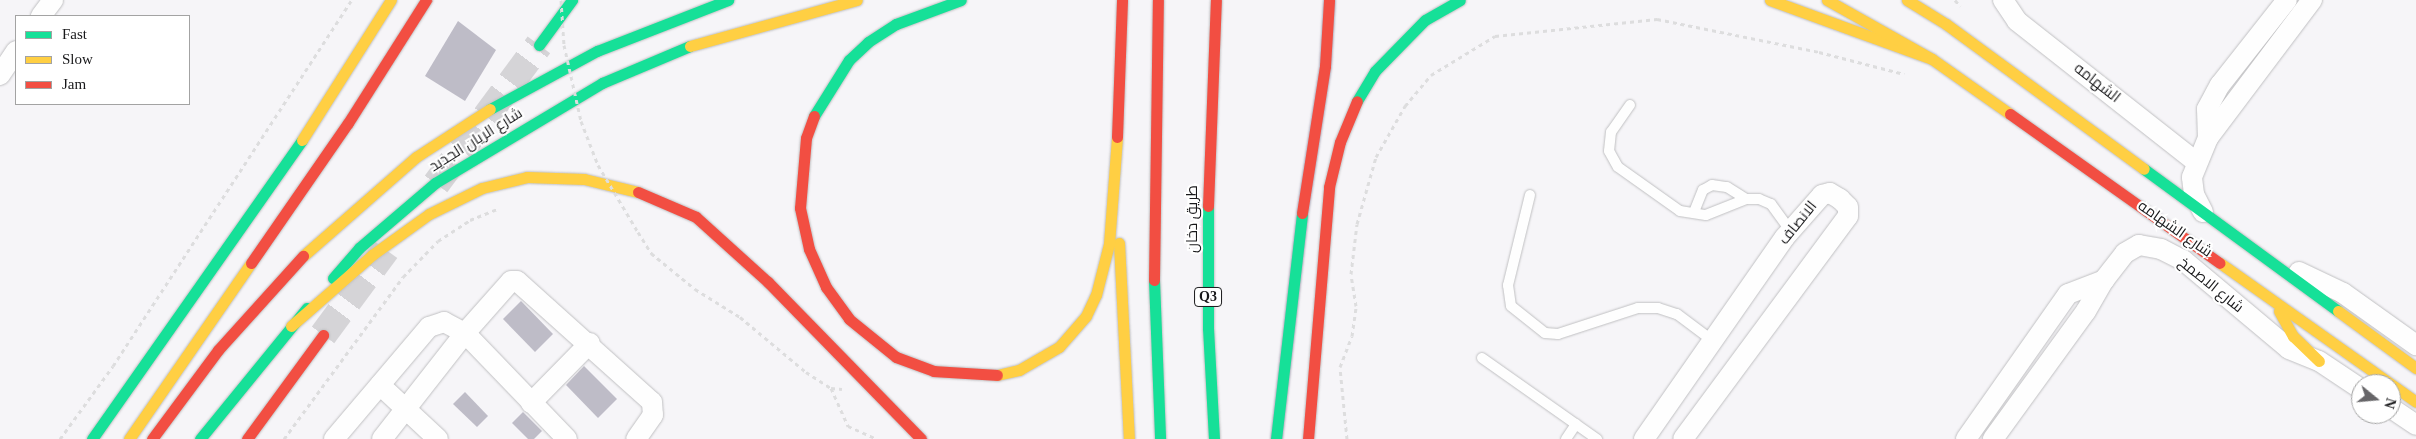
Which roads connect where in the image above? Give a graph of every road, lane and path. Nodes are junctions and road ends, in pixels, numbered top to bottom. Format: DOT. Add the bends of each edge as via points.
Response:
graph roads {
  1 [pos="52,0"];
  2 [pos="352,0"];
  3 [pos="391,0"];
  4 [pos="426,0"];
  5 [pos="561,0"];
  6 [pos="572,0"];
  7 [pos="728,0"];
  8 [pos="858,0"];
  9 [pos="961,0"];
  10 [pos="1122,0"];
  11 [pos="1158,0"];
  12 [pos="1216,0"];
  13 [pos="1329,0"];
  14 [pos="1460,0"];
  15 [pos="1770,0"];
  16 [pos="1827,0"];
  17 [pos="1907,0"];
  18 [pos="2003,0"];
  19 [pos="2287,0"];
  20 [pos="2312,0"];
  21 [pos="42,15"];
  22 [pos="539,44"];
  23 [pos="15,52"];
  24 [pos="1932,59"];
  25 [pos="0,74"];
  26 [pos="1907,75"];
  27 [pos="1630,105"];
  28 [pos="2208,138"];
  29 [pos="2196,162"];
  30 [pos="1116,181"];
  31 [pos="1530,194"];
  32 [pos="1746,199"];
  33 [pos="614,204"];
  34 [pos="504,206"];
  35 [pos="630,207"];
  36 [pos="1694,212"];
  37 [pos="2207,218"];
  38 [pos="1792,232"];
  39 [pos="2259,255"];
  40 [pos="2104,280"];
  41 [pos="2278,302"];
  42 [pos="291,326"];
  43 [pos="465,333"];
  44 [pos="323,335"];
  45 [pos="1713,341"];
  46 [pos="590,343"];
  47 [pos="2416,345"];
  48 [pos="1482,358"];
  49 [pos="2319,361"];
  50 [pos="2416,368"];
  51 [pos="841,382"];
  52 [pos="2351,382"];
  53 [pos="380,385"];
  54 [pos="831,388"];
  55 [pos="2416,402"];
  56 [pos="531,403"];
  57 [pos="408,409"];
  58 [pos="2401,415"];
  59 [pos="1576,424"];
  60 [pos="2416,425"];
  61 [pos="60,439"];
  62 [pos="92,439"];
  63 [pos="130,439"];
  64 [pos="152,439"];
  65 [pos="200,439"];
  66 [pos="247,439"];
  67 [pos="284,439"];
  68 [pos="334,439"];
  69 [pos="382,439"];
  70 [pos="438,439"];
  71 [pos="567,439"];
  72 [pos="636,439"];
  73 [pos="877,439"];
  74 [pos="921,439"];
  75 [pos="1129,439"];
  76 [pos="1160,439"];
  77 [pos="1214,439"];
  78 [pos="1276,439"];
  79 [pos="1308,439"];
  80 [pos="1347,439"];
  81 [pos="1566,439"];
  82 [pos="1597,439"];
  83 [pos="1644,439"];
  84 [pos="1682,439"];
  85 [pos="1966,439"];
  86 [pos="1993,439"];
  1 -- 21 [label="street"];
  2 -- 61 [label="path" via="113,366"];
  3 -- 62 [label="main road" via="282,170"];
  4 -- 63 [label="main road" via="348,123"];
  5 -- 54 [label="path, bridge" via="564,45 581,121 598,165 651,253"];
  6 -- 22 [label="main road"];
  7 -- 64 [label="main road, شارع الريان الجديد" via="597,51 516,92 416,157 312,245 218,350"];
  8 -- 42 [label="main road, شارع الريان الجديد" via="709,38 602,83 532,122 435,183 359,248"];
  9 -- 30 [label="main road" via="919,13 868,42 830,86 806,138 799,188 804,230 826,287 850,319 896,357 934,371 994,376 1040,359 1074,332 1096,295 1109,244"];
  10 -- 30 [label="main road"];
  11 -- 76 [label="main road" via="1153,146 1154,311"];
  12 -- 77 [label="main road, طريق دخان / Q3" via="1208,155 1208,328"];
  13 -- 78 [label="main road, bridge" via="1325,66 1301,212"];
  14 -- 79 [label="main road" via="1425,20 1375,71 1356,102 1340,142 1329,187"];
  15 -- 24 [label="main road"];
  16 -- 24 [label="main road"];
  17 -- 37 [label="main road, شارع الشهامه" via="1946,24"];
  18 -- 29 [label="street, الشهامه" via="2017,21"];
  19 -- 28 [label="street" via="2220,85 2207,109"];
  20 -- 28 [label="street"];
  23 -- 25 [label="street"];
  24 -- 41 [label="main road, شارع الشهامه"];
  26 -- 80 [label="path" via="1819,52 1657,19 1494,36 1430,75 1405,106 1376,157 1357,224 1351,274 1356,306 1352,336 1340,367"];
  27 -- 36 [label="lane" via="1610,132 1609,150 1618,167 1680,211"];
  28 -- 29 [label="street"];
  29 -- 37 [label="street" via="2194,194"];
  30 -- 75 [label="main road"];
  31 -- 45 [label="lane" via="1508,285 1511,306 1545,333 1558,334 1638,308 1658,308 1677,314"];
  32 -- 36 [label="lane" via="1718,212"];
  32 -- 36 [label="lane" via="1727,187 1712,185 1702,190"];
  32 -- 38 [label="lane" via="1772,204"];
  33 -- 35 [label="path"];
  34 -- 67 [label="path" via="470,220 438,241 403,277"];
  37 -- 39 [label="main road, شارع الشهامه"];
  38 -- 45 [label="street, الانصاف"];
  38 -- 84 [label="street, الانصاف" via="1822,195 1830,193 1848,207 1848,216"];
  39 -- 47 [label="street, شارع الشهامه" via="2343,293"];
  39 -- 50 [label="main road, شارع الشهامه"];
  40 -- 49 [label="street, شارع الاصمخ" via="2125,253 2139,245 2161,249 2183,260 2289,349"];
  40 -- 85 [label="street" via="2068,294"];
  40 -- 86 [label="street, شارع الاصمخ" via="2086,311"];
  41 -- 49 [label="main road" via="2280,316 2293,336"];
  41 -- 55 [label="main road, شارع الشهامه"];
  42 -- 65 [label="main road, شارع الريان الجديد"];
  42 -- 74 [label="main road" via="372,255 429,214 473,192 527,177 584,179 655,198 703,223 768,282"];
  43 -- 46 [label="street" via="511,282 517,281"];
  43 -- 53 [label="street" via="444,322 430,327"];
  43 -- 56 [label="street"];
  43 -- 57 [label="street"];
  44 -- 66 [label="main road"];
  45 -- 83 [label="street, الانصاف"];
  46 -- 56 [label="street"];
  46 -- 72 [label="street" via="652,402 648,426"];
  48 -- 59 [label="lane"];
  49 -- 52 [label="street"];
  51 -- 54 [label="path" via="848,390"];
  53 -- 57 [label="street"];
  53 -- 68 [label="street"];
  54 -- 73 [label="path" via="848,426"];
  56 -- 71 [label="street"];
  57 -- 69 [label="street"];
  57 -- 70 [label="street"];
  58 -- 60 [label="street"];
  59 -- 81 [label="lane"];
  59 -- 82 [label="lane"];
}
